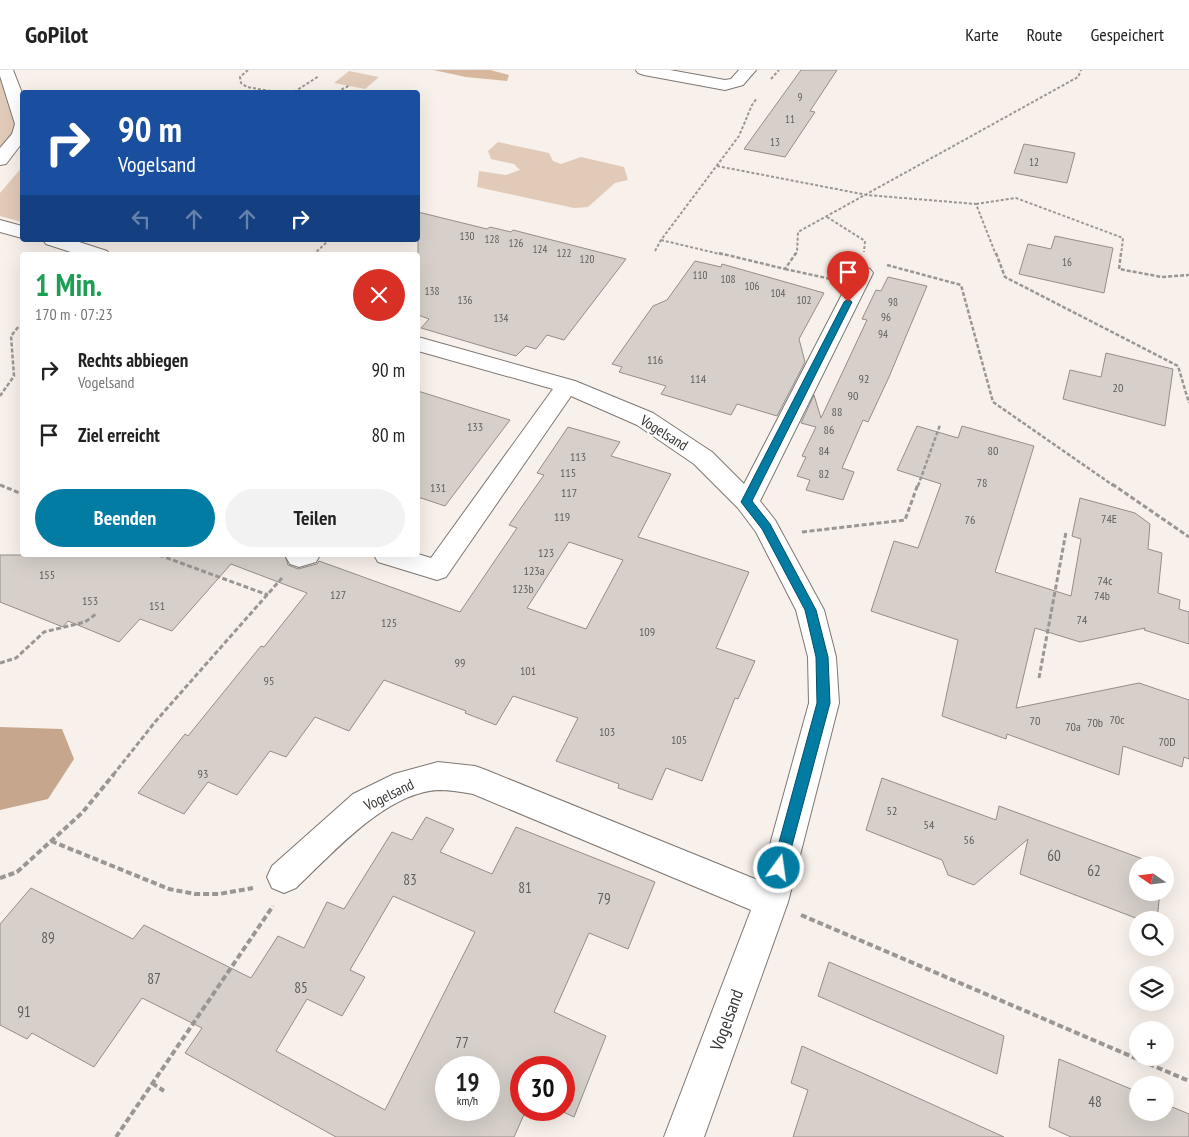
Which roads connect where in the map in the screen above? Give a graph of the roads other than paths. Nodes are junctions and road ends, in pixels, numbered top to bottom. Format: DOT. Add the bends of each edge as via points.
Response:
graph roads {
  1 [pos="5,70"];
  2 [pos="644,70"];
  3 [pos="748,70"];
  4 [pos="20,114"];
  5 [pos="20,135"];
  6 [pos="0,160"];
  7 [pos="0,226"];
  8 [pos="20,231"];
  9 [pos="58,242"];
  10 [pos="90,252"];
  11 [pos="866,270"];
  12 [pos="420,345"];
  13 [pos="567,386"];
  14 [pos="747,502"];
  15 [pos="394,557"];
  16 [pos="284,877"];
  17 [pos="770,902"];
  18 [pos="684,1137"];
  1 -- 4 [label="street"];
  2 -- 3 [label="street" via="725,85 737,82"];
  5 -- 6 [label="street"];
  7 -- 8 [label="street"];
  9 -- 10 [label="street"];
  11 -- 14 [label="street"];
  12 -- 13 [label="street, Vogelsand"];
  13 -- 14 [label="street, Vogelsand" via="645,419 703,458"];
  13 -- 15 [label="street" via="437,570"];
  14 -- 17 [label="street, Vogelsand" via="771,535 810,610 822,657 824,703"];
  16 -- 17 [label="street, Vogelsand" via="364,804 404,784 438,776 475,780"];
  17 -- 18 [label="street, Vogelsand"];
}
